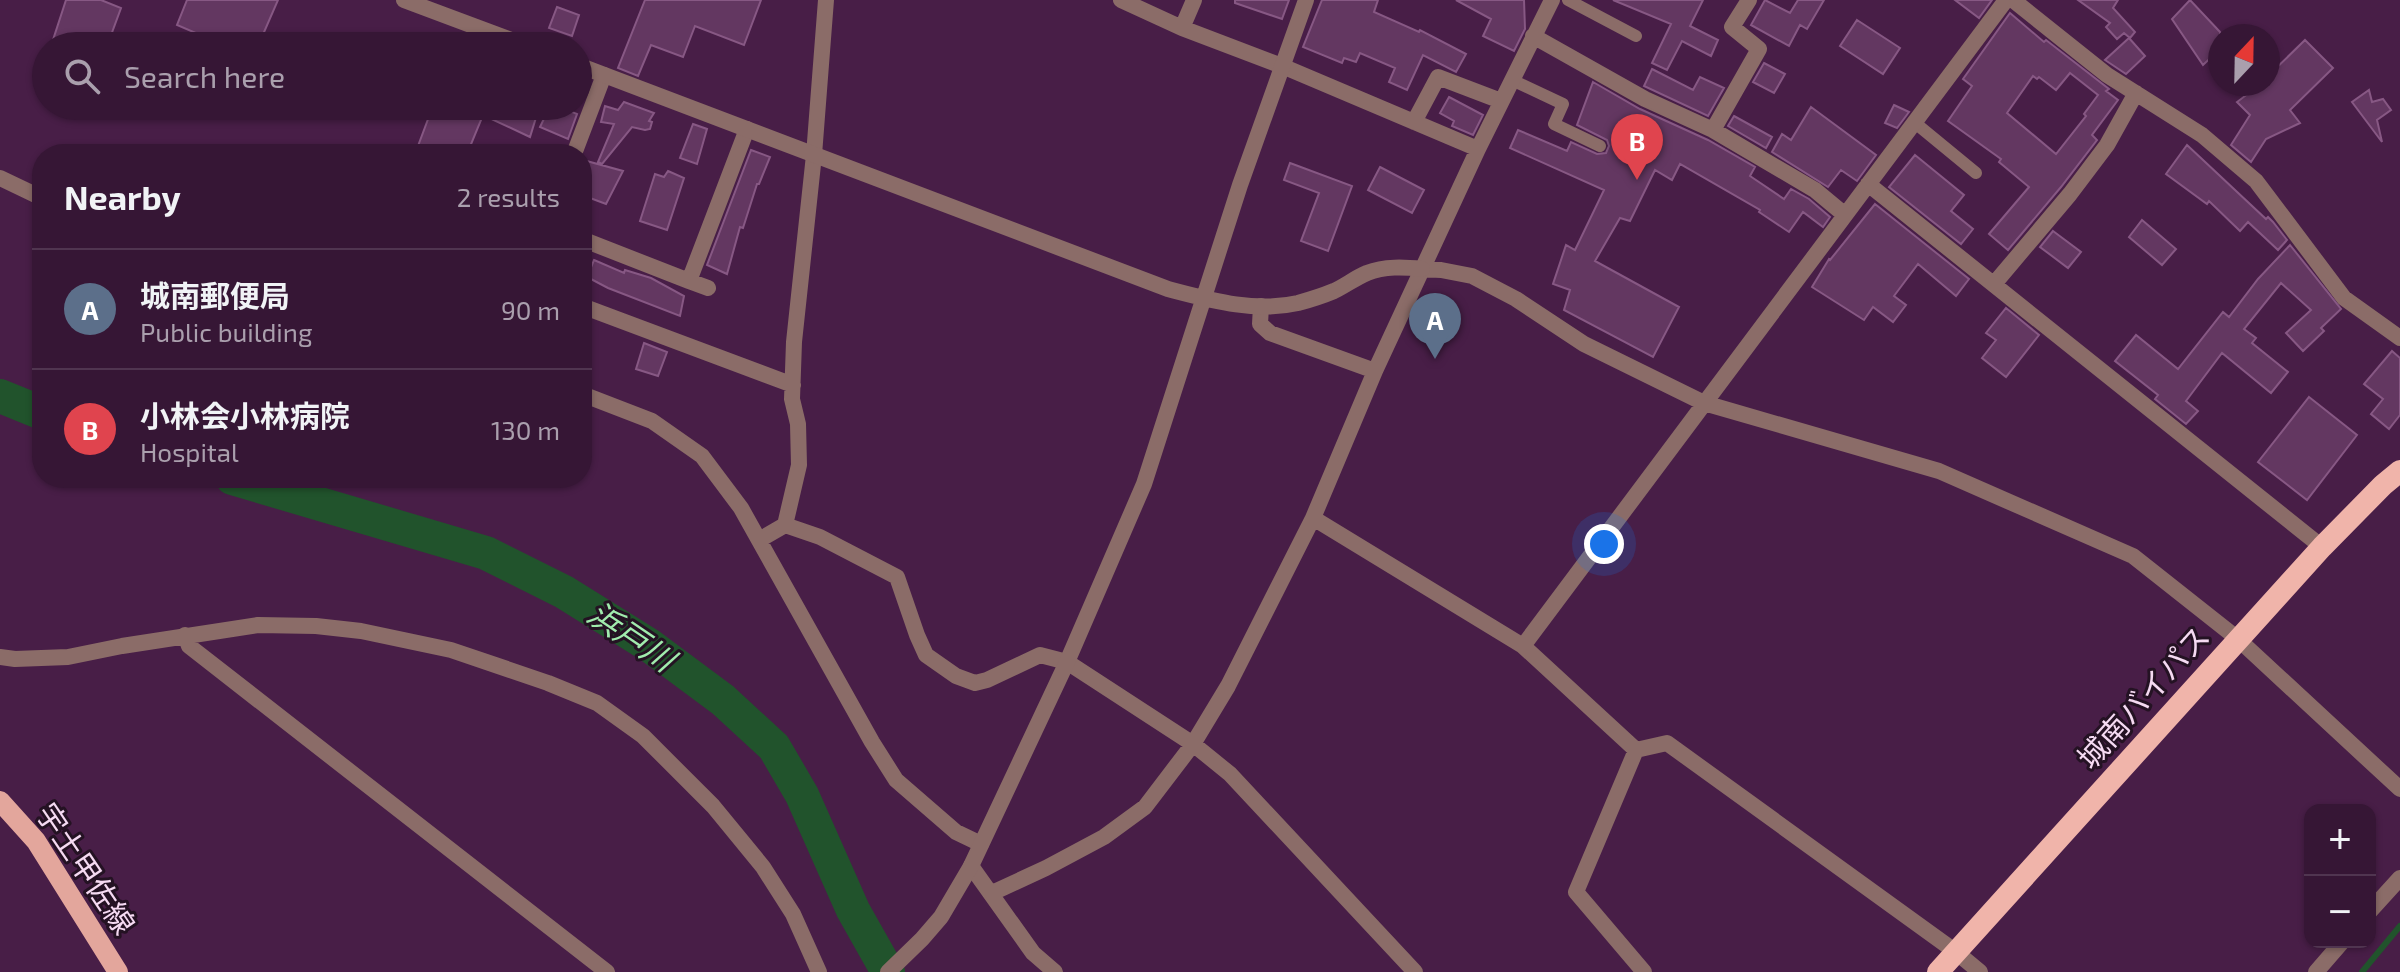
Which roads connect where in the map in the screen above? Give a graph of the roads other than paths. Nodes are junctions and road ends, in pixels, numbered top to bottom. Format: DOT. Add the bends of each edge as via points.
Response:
graph roads {
  1 [pos="404,0"];
  2 [pos="826,0"];
  3 [pos="1121,0"];
  4 [pos="1194,0"];
  5 [pos="1306,0"];
  6 [pos="1552,0"];
  7 [pos="1568,0"];
  8 [pos="1749,0"];
  9 [pos="2006,0"];
  10 [pos="2013,0"];
  11 [pos="1182,28"];
  12 [pos="490,32"];
  13 [pos="1533,36"];
  14 [pos="1636,36"];
  15 [pos="1282,66"];
  16 [pos="592,70"];
  17 [pos="604,75"];
  18 [pos="1512,80"];
  19 [pos="2136,93"];
  20 [pos="1501,101"];
  21 [pos="592,107"];
  22 [pos="587,120"];
  23 [pos="1414,122"];
  24 [pos="1914,122"];
  25 [pos="747,129"];
  26 [pos="1713,130"];
  27 [pos="578,144"];
  28 [pos="1600,146"];
  29 [pos="1478,149"];
  30 [pos="814,155"];
  31 [pos="1976,173"];
  32 [pos="0,178"];
  33 [pos="1868,184"];
  34 [pos="32,193"];
  35 [pos="1845,215"];
  36 [pos="592,243"];
  37 [pos="1422,269"];
  38 [pos="689,281"];
  39 [pos="1994,284"];
  40 [pos="708,288"];
  41 [pos="1203,298"];
  42 [pos="1261,306"];
  43 [pos="592,310"];
  44 [pos="2400,338"];
  45 [pos="1375,371"];
  46 [pos="793,385"];
  47 [pos="592,398"];
  48 [pos="1704,403"];
  49 [pos="2400,471"];
  50 [pos="1313,518"];
  51 [pos="785,525"];
  52 [pos="759,540"];
  53 [pos="2322,547"];
  54 [pos="185,635"];
  55 [pos="2238,639"];
  56 [pos="1523,646"];
  57 [pos="0,657"];
  58 [pos="1067,662"];
  59 [pos="1193,744"];
  60 [pos="1636,750"];
  61 [pos="2400,789"];
  62 [pos="0,801"];
  63 [pos="981,844"];
  64 [pos="971,866"];
  65 [pos="2400,878"];
  66 [pos="992,893"];
  67 [pos="2376,904"];
  68 [pos="2337,948"];
  69 [pos="1956,952"];
  70 [pos="118,972"];
  71 [pos="607,972"];
  72 [pos="819,972"];
  73 [pos="888,972"];
  74 [pos="1055,972"];
  75 [pos="1415,972"];
  76 [pos="1644,972"];
  77 [pos="1938,972"];
  78 [pos="1980,972"];
  79 [pos="2316,972"];
  1 -- 12 [label="street"];
  2 -- 30 [label="street"];
  3 -- 11 [label="street"];
  4 -- 11 [label="street"];
  5 -- 15 [label="street"];
  6 -- 13 [label="street"];
  7 -- 14 [label="lane"];
  8 -- 26 [label="street" via="1732,27 1759,49"];
  9 -- 24 [label="street"];
  10 -- 19 [label="street"];
  11 -- 15 [label="street"];
  13 -- 18 [label="street"];
  13 -- 26 [label="street"];
  15 -- 23 [label="street"];
  15 -- 41 [label="street"];
  16 -- 17 [label="street"];
  17 -- 21 [label="street"];
  17 -- 25 [label="street"];
  18 -- 20 [label="street"];
  18 -- 28 [label="lane" via="1563,104 1554,124"];
  19 -- 39 [label="street" via="2107,145"];
  19 -- 44 [label="street" via="2202,135 2256,181 2344,298"];
  20 -- 23 [label="street" via="1438,77"];
  20 -- 29 [label="street"];
  22 -- 27 [label="street"];
  23 -- 29 [label="street"];
  24 -- 31 [label="lane"];
  24 -- 33 [label="street"];
  25 -- 30 [label="street"];
  25 -- 38 [label="street"];
  26 -- 35 [label="street" via="1815,190"];
  29 -- 37 [label="street"];
  30 -- 41 [label="street"];
  30 -- 46 [label="street"];
  32 -- 34 [label="street"];
  33 -- 35 [label="street"];
  33 -- 39 [label="street"];
  35 -- 48 [label="street"];
  36 -- 38 [label="street"];
  37 -- 42 [label="street" via="1368,273 1296,303"];
  37 -- 45 [label="street"];
  37 -- 48 [label="street" via="1472,276 1584,344"];
  38 -- 40 [label="street"];
  39 -- 53 [label="street"];
  41 -- 42 [label="street"];
  41 -- 58 [label="street" via="1144,484"];
  42 -- 45 [label="street" via="1260,324 1270,333"];
  43 -- 46 [label="street"];
  45 -- 50 [label="street"];
  46 -- 51 [label="street" via="799,465"];
  47 -- 52 [label="street" via="652,421 702,456"];
  48 -- 55 [label="street" via="1939,471 2133,556"];
  48 -- 56 [label="street"];
  49 -- 53 [label="highway, 城南バイパス"];
  50 -- 56 [label="street"];
  50 -- 59 [label="street"];
  51 -- 52 [label="street"];
  51 -- 58 [label="street" via="897,577 926,655 956,676 975,683 1040,655"];
  52 -- 63 [label="street" via="896,780 956,832"];
  53 -- 55 [label="highway, 城南バイパス"];
  54 -- 57 [label="street" via="68,657"];
  54 -- 71 [label="street" via="189,646"];
  54 -- 72 [label="street" via="258,625 361,631 451,650 597,703 643,736 713,806 763,867 793,914"];
  55 -- 61 [label="street"];
  55 -- 69 [label="highway, 城南バイパス"];
  56 -- 60 [label="street"];
  58 -- 59 [label="street"];
  58 -- 63 [label="street"];
  59 -- 66 [label="street" via="1145,807 1104,837"];
  59 -- 75 [label="street" via="1230,774"];
  60 -- 69 [label="street" via="1667,743"];
  60 -- 76 [label="street" via="1576,892"];
  62 -- 70 [label="main road, 宇土甲佐線" via="36,841"];
  63 -- 64 [label="street"];
  64 -- 66 [label="street"];
  64 -- 73 [label="street" via="941,917"];
  65 -- 67 [label="street"];
  66 -- 74 [label="street" via="1033,953"];
  68 -- 79 [label="street"];
  69 -- 77 [label="highway, 城南バイパス"];
  69 -- 78 [label="street"];
}
